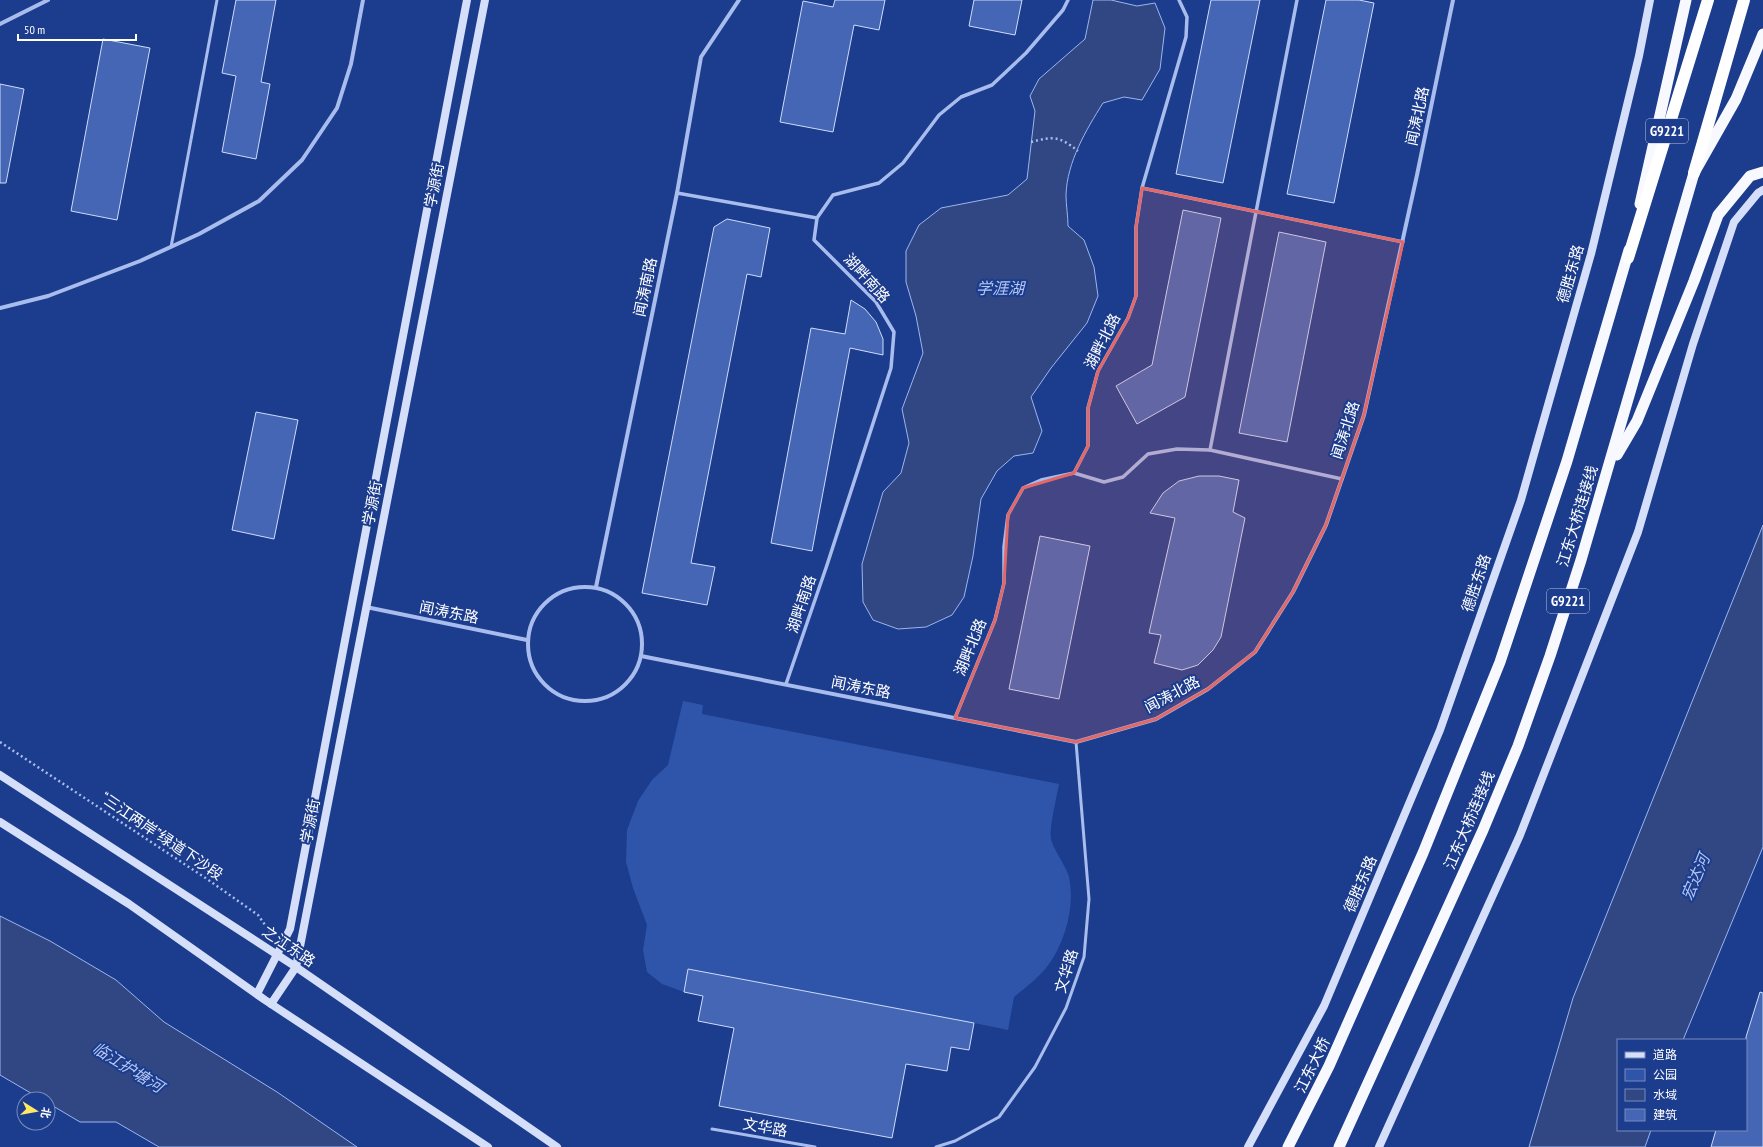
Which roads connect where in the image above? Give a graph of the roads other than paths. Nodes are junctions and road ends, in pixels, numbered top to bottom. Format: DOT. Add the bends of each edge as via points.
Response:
graph roads {
  1 [pos="48,0"];
  2 [pos="217,0"];
  3 [pos="363,0"];
  4 [pos="467,0"];
  5 [pos="484,0"];
  6 [pos="739,0"];
  7 [pos="1068,0"];
  8 [pos="1179,0"];
  9 [pos="1298,0"];
  10 [pos="1454,0"];
  11 [pos="1650,0"];
  12 [pos="1686,0"];
  13 [pos="1708,2"];
  14 [pos="1742,5"];
  15 [pos="0,24"];
  16 [pos="1763,34"];
  17 [pos="1763,172"];
  18 [pos="1694,173"];
  19 [pos="1142,188"];
  20 [pos="1763,190"];
  21 [pos="677,193"];
  22 [pos="1256,212"];
  23 [pos="817,218"];
  24 [pos="1403,242"];
  25 [pos="172,246"];
  26 [pos="1628,258"];
  27 [pos="0,308"];
  28 [pos="1210,450"];
  29 [pos="1607,471"];
  30 [pos="1074,473"];
  31 [pos="1342,479"];
  32 [pos="596,587"];
  33 [pos="366,607"];
  34 [pos="527,640"];
  35 [pos="641,656"];
  36 [pos="786,684"];
  37 [pos="955,718"];
  38 [pos="1076,742"];
  39 [pos="0,775"];
  40 [pos="0,822"];
  41 [pos="279,951"];
  42 [pos="296,967"];
  43 [pos="257,994"];
  44 [pos="1361,996"];
  45 [pos="271,1004"];
  46 [pos="712,1129"];
  47 [pos="488,1147"];
  48 [pos="557,1147"];
  49 [pos="814,1147"];
  50 [pos="936,1147"];
  51 [pos="1248,1147"];
  52 [pos="1288,1147"];
  53 [pos="1339,1147"];
  54 [pos="1379,1147"];
  1 -- 15 [label="street"];
  2 -- 25 [label="lane"];
  3 -- 25 [label="street" via="351,64 336,108 302,160 259,201"];
  4 -- 41 [label="main road" via="290,929"];
  5 -- 33 [label="main road, 学源街"];
  6 -- 21 [label="street, 闻涛南路" via="701,57"];
  7 -- 23 [label="street, 湖畔南路" via="1063,10 1026,53 992,85 961,97 939,115 903,163 879,183 833,195"];
  8 -- 19 [label="street, 湖畔北路" via="1187,17 1186,37"];
  9 -- 22 [label="street"];
  10 -- 24 [label="street, 闻涛北路"];
  11 -- 51 [label="main road, 德胜东路" via="1591,254 1518,507 1440,730 1327,999"];
  12 -- 26 [label="highway, 江东大桥连接线"];
  13 -- 26 [label="highway, 江东大桥连接线 / G9221"];
  14 -- 18 [label="highway, 江东大桥连接线 / G9221"];
  16 -- 18 [label="highway, 江东大桥连接线" via="1736,99"];
  17 -- 29 [label="highway" via="1750,176 1718,215 1637,421"];
  18 -- 29 [label="highway, 江东大桥连接线 / G9221"];
  19 -- 22 [label="street"];
  19 -- 30 [label="street, 湖畔北路" via="1136,227 1136,296 1128,318 1098,371 1088,408 1088,446"];
  20 -- 54 [label="main road" via="1734,222 1693,344 1638,532 1520,835"];
  21 -- 23 [label="street"];
  21 -- 32 [label="street, 闻涛南路"];
  22 -- 24 [label="street"];
  22 -- 28 [label="street"];
  23 -- 36 [label="street, 湖畔南路" via="814,240 876,302 894,332 891,368"];
  24 -- 31 [label="street, 闻涛北路" via="1364,416"];
  25 -- 27 [label="street" via="48,296"];
  26 -- 44 [label="highway, 江东大桥连接线 / G9221" via="1567,461 1500,662 1423,853"];
  28 -- 30 [label="street" via="1177,449 1148,454 1123,477 1104,482"];
  28 -- 31 [label="street"];
  29 -- 53 [label="highway, 江东大桥连接线 / G9221" via="1550,656 1518,746 1483,830"];
  30 -- 37 [label="street, 湖畔北路" via="1041,480 1023,488 1008,515 1004,547 1004,583 995,620"];
  31 -- 38 [label="street, 闻涛北路" via="1326,525 1293,592 1255,652 1208,689 1156,719"];
  32 -- 34 [label="street" via="576,587 558,593 543,605 532,621"];
  32 -- 35 [label="street" via="613,594 627,605 637,620 642,638"];
  33 -- 34 [label="street, 闻涛东路"];
  33 -- 42 [label="main road, 学源街"];
  34 -- 35 [label="street" via="529,659 537,677 550,691 567,700 586,702 605,698 622,688 634,674"];
  35 -- 36 [label="street, 闻涛东路"];
  36 -- 37 [label="street, 闻涛东路"];
  37 -- 38 [label="street, 闻涛东路"];
  38 -- 50 [label="lane, 文华路" via="1089,899 1084,957 1066,1008 1035,1067 999,1117 955,1141"];
  39 -- 41 [label="main road, 之江东路"];
  40 -- 43 [label="main road" via="129,904"];
  41 -- 42 [label="main road, 之江东路"];
  41 -- 43 [label="main road"];
  42 -- 45 [label="main road, 学源街"];
  42 -- 48 [label="main road, 之江东路"];
  43 -- 45 [label="main road"];
  44 -- 52 [label="highway, 江东大桥"];
  45 -- 47 [label="main road"];
  46 -- 49 [label="lane, 文华路"];
}
